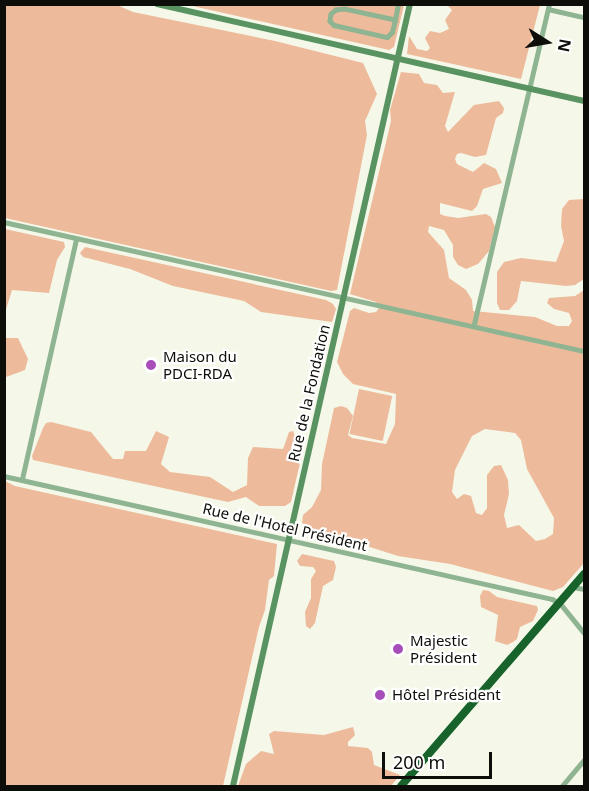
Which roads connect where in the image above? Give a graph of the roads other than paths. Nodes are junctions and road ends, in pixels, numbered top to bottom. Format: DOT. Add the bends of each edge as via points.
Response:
graph roads {
  1 [pos="157,4"];
  2 [pos="398,4"];
  3 [pos="410,4"];
  4 [pos="549,7"];
  5 [pos="585,17"];
  6 [pos="396,20"];
  7 [pos="397,60"];
  8 [pos="529,88"];
  9 [pos="585,101"];
  10 [pos="4,222"];
  11 [pos="76,239"];
  12 [pos="343,298"];
  13 [pos="474,324"];
  14 [pos="585,351"];
  15 [pos="4,476"];
  16 [pos="22,479"];
  17 [pos="288,540"];
  18 [pos="585,574"];
  19 [pos="573,587"];
  20 [pos="585,589"];
  21 [pos="560,603"];
  22 [pos="585,633"];
  23 [pos="585,760"];
  24 [pos="233,786"];
  25 [pos="401,786"];
  26 [pos="562,786"];
  1 -- 7 [label="street"];
  2 -- 6 [label="street"];
  3 -- 7 [label="street, Rue de la Fondation"];
  4 -- 5 [label="street"];
  4 -- 8 [label="street"];
  6 -- 6 [label="street" via="387,37 334,26 330,21 331,14 344,9"];
  7 -- 8 [label="street"];
  7 -- 12 [label="street, Rue de la Fondation"];
  8 -- 9 [label="street"];
  8 -- 13 [label="street"];
  10 -- 11 [label="street"];
  11 -- 12 [label="street"];
  11 -- 16 [label="street"];
  12 -- 13 [label="street"];
  12 -- 17 [label="street, Rue de la Fondation"];
  13 -- 14 [label="street"];
  15 -- 16 [label="street, Rue de l'Hotel Président"];
  16 -- 17 [label="street, Rue de l'Hotel Président"];
  17 -- 21 [label="street, Rue de l'Hotel Président"];
  17 -- 24 [label="street, Rue de la Fondation"];
  18 -- 19 [label="highway"];
  19 -- 20 [label="street"];
  19 -- 21 [label="highway"];
  21 -- 22 [label="street"];
  21 -- 25 [label="highway"];
  23 -- 26 [label="street"];
}
